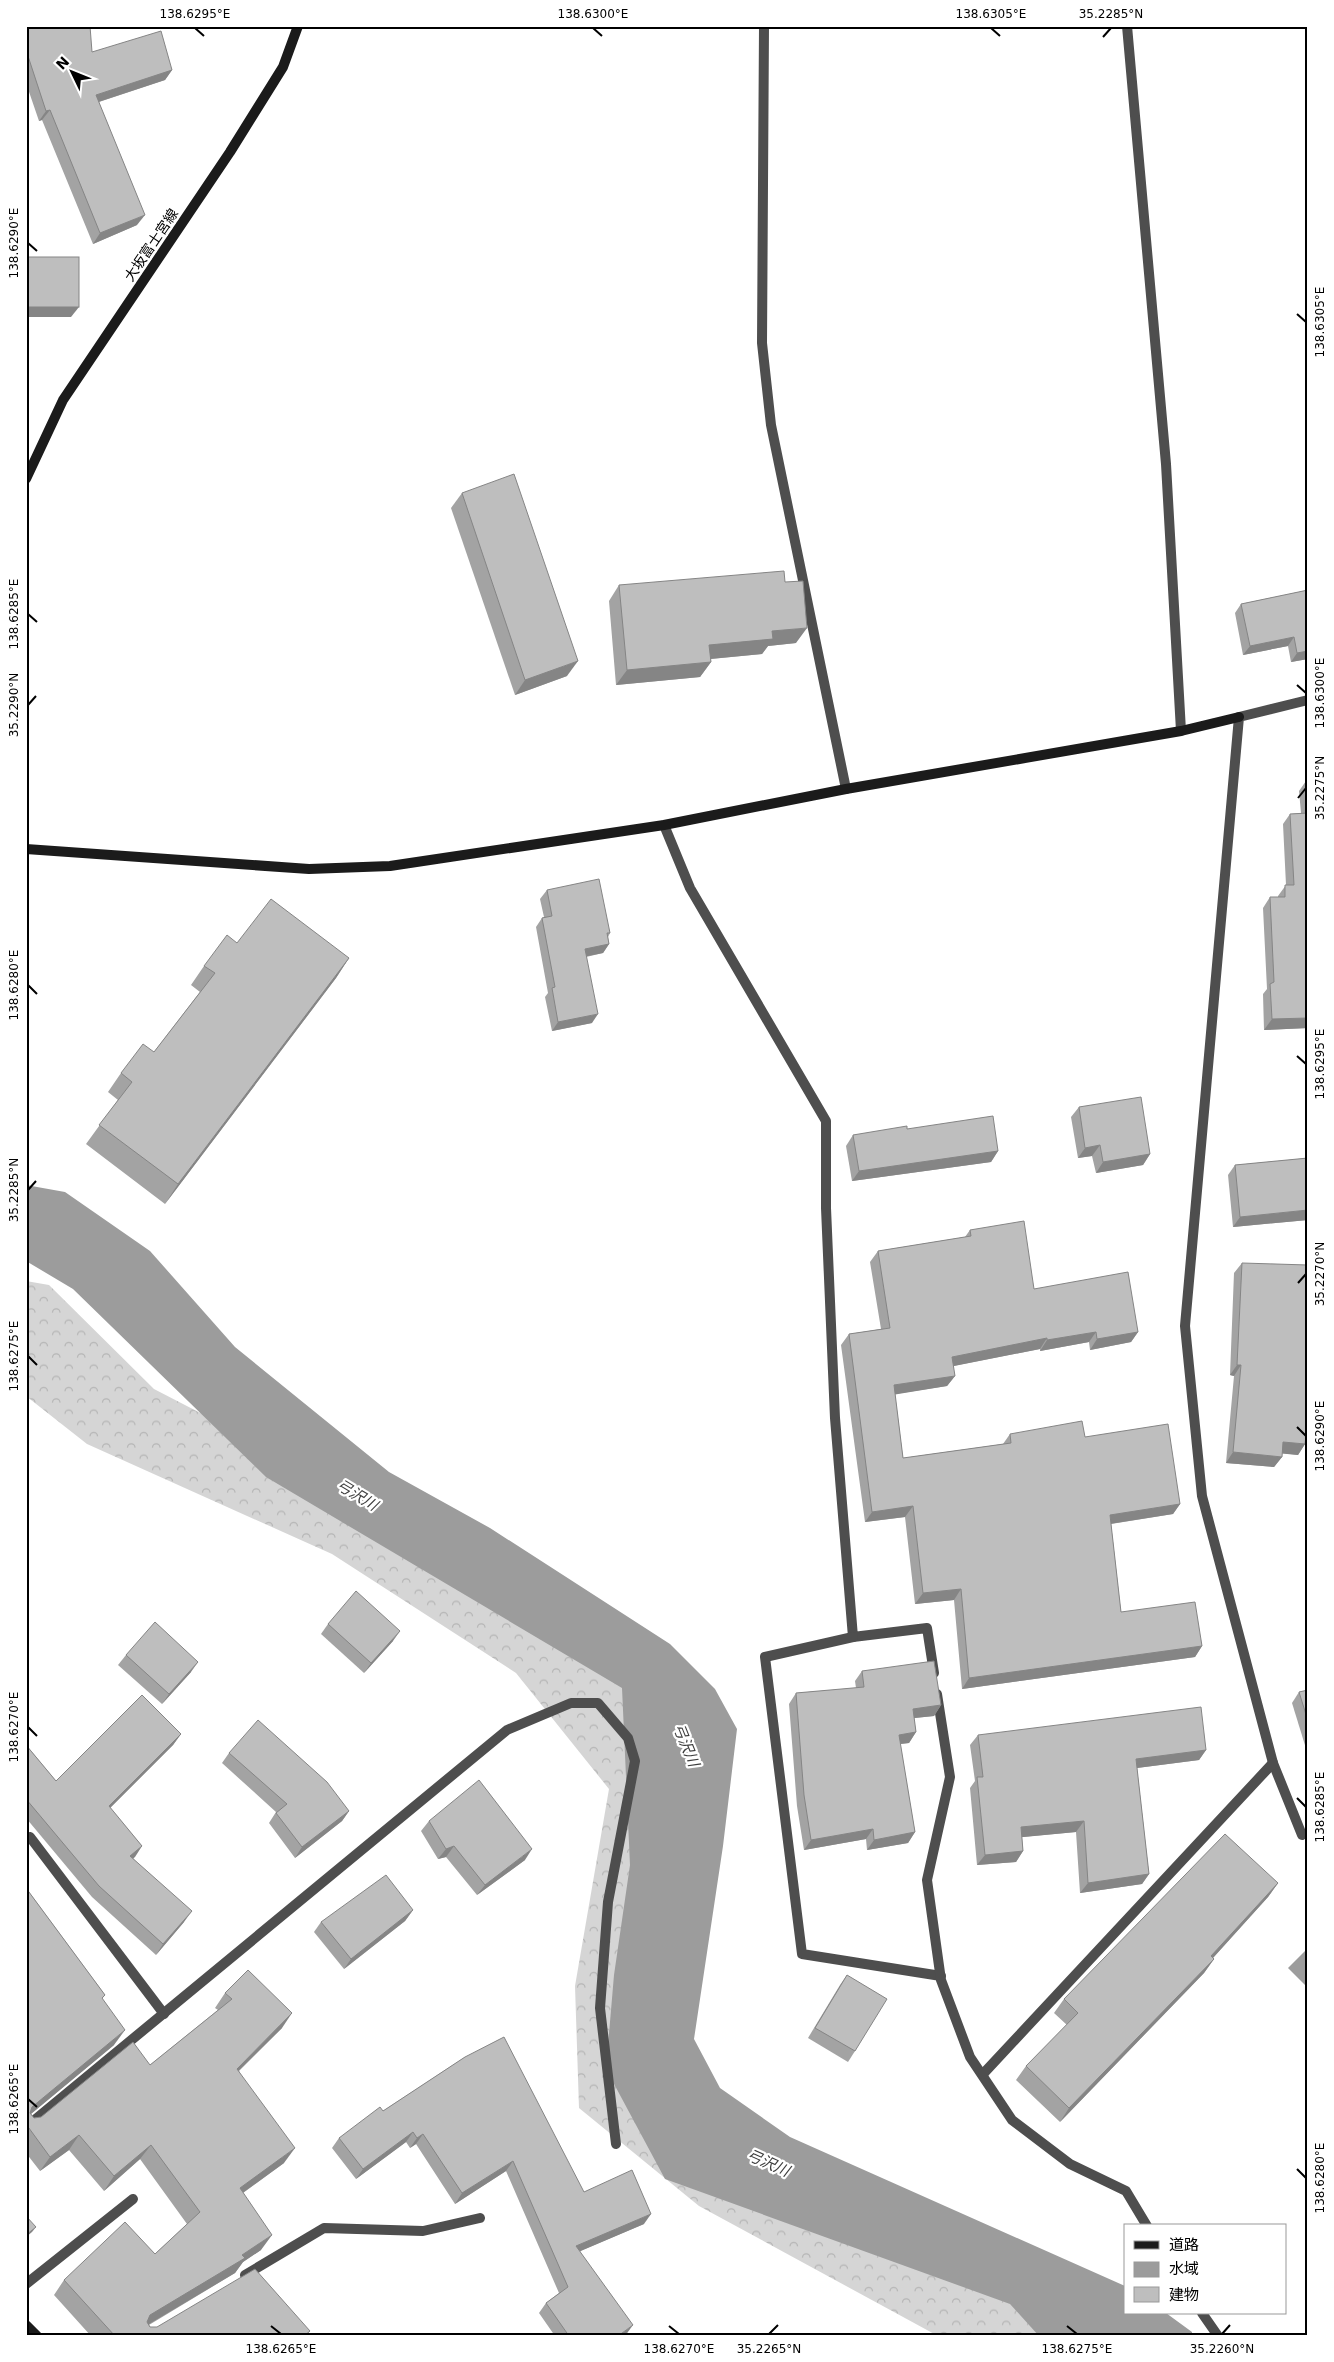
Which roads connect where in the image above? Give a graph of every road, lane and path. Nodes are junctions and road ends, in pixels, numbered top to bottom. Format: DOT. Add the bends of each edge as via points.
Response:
graph roads {
  1 [pos="298,26"];
  2 [pos="764,26"];
  3 [pos="1127,26"];
  4 [pos="26,479"];
  5 [pos="1308,700"];
  6 [pos="1239,717"];
  7 [pos="1181,731"];
  8 [pos="846,789"];
  9 [pos="664,824"];
  10 [pos="26,849"];
  11 [pos="852,1637"];
  12 [pos="1273,1763"];
  13 [pos="1302,1835"];
  14 [pos="26,1840"];
  15 [pos="941,1976"];
  16 [pos="164,2014"];
  17 [pos="983,2074"];
  18 [pos="26,2126"];
  19 [pos="616,2144"];
  20 [pos="133,2199"];
  21 [pos="480,2218"];
  22 [pos="1146,2224"];
  23 [pos="233,2282"];
  24 [pos="26,2284"];
  25 [pos="1203,2314"];
  26 [pos="26,2326"];
  27 [pos="37,2336"];
  28 [pos="1218,2336"];
  1 -- 4 [label="street, 大坂富士宮線" via="283,66 230,152 63,400"];
  2 -- 8 [label="street" via="762,342 771,425"];
  3 -- 7 [label="street" via="1166,464"];
  5 -- 6 [label="street"];
  6 -- 7 [label="street"];
  6 -- 12 [label="street" via="1185,1326 1202,1496"];
  7 -- 8 [label="street"];
  8 -- 9 [label="street"];
  9 -- 10 [label="street" via="483,854 372,867 309,869"];
  9 -- 11 [label="street" via="690,888 826,1121 834,1418"];
  11 -- 15 [label="street" via="927,1628 950,1777 926,1880"];
  11 -- 15 [label="street" via="765,1657 802,1954"];
  12 -- 13 [label="street"];
  12 -- 17 [label="street"];
  14 -- 16 [label="street" via="30,1837"];
  15 -- 17 [label="street" via="970,2057"];
  16 -- 18 [label="street"];
  16 -- 19 [label="street" via="507,1730 571,1703 598,1703 628,1738 635,1761 608,1902 600,2008"];
  17 -- 22 [label="street" via="1012,2120 1070,2164 1126,2191"];
  20 -- 24 [label="street"];
  21 -- 23 [label="street" via="423,2231 324,2228"];
  25 -- 28 [label="street"];
  26 -- 27 [label="street"];
}
